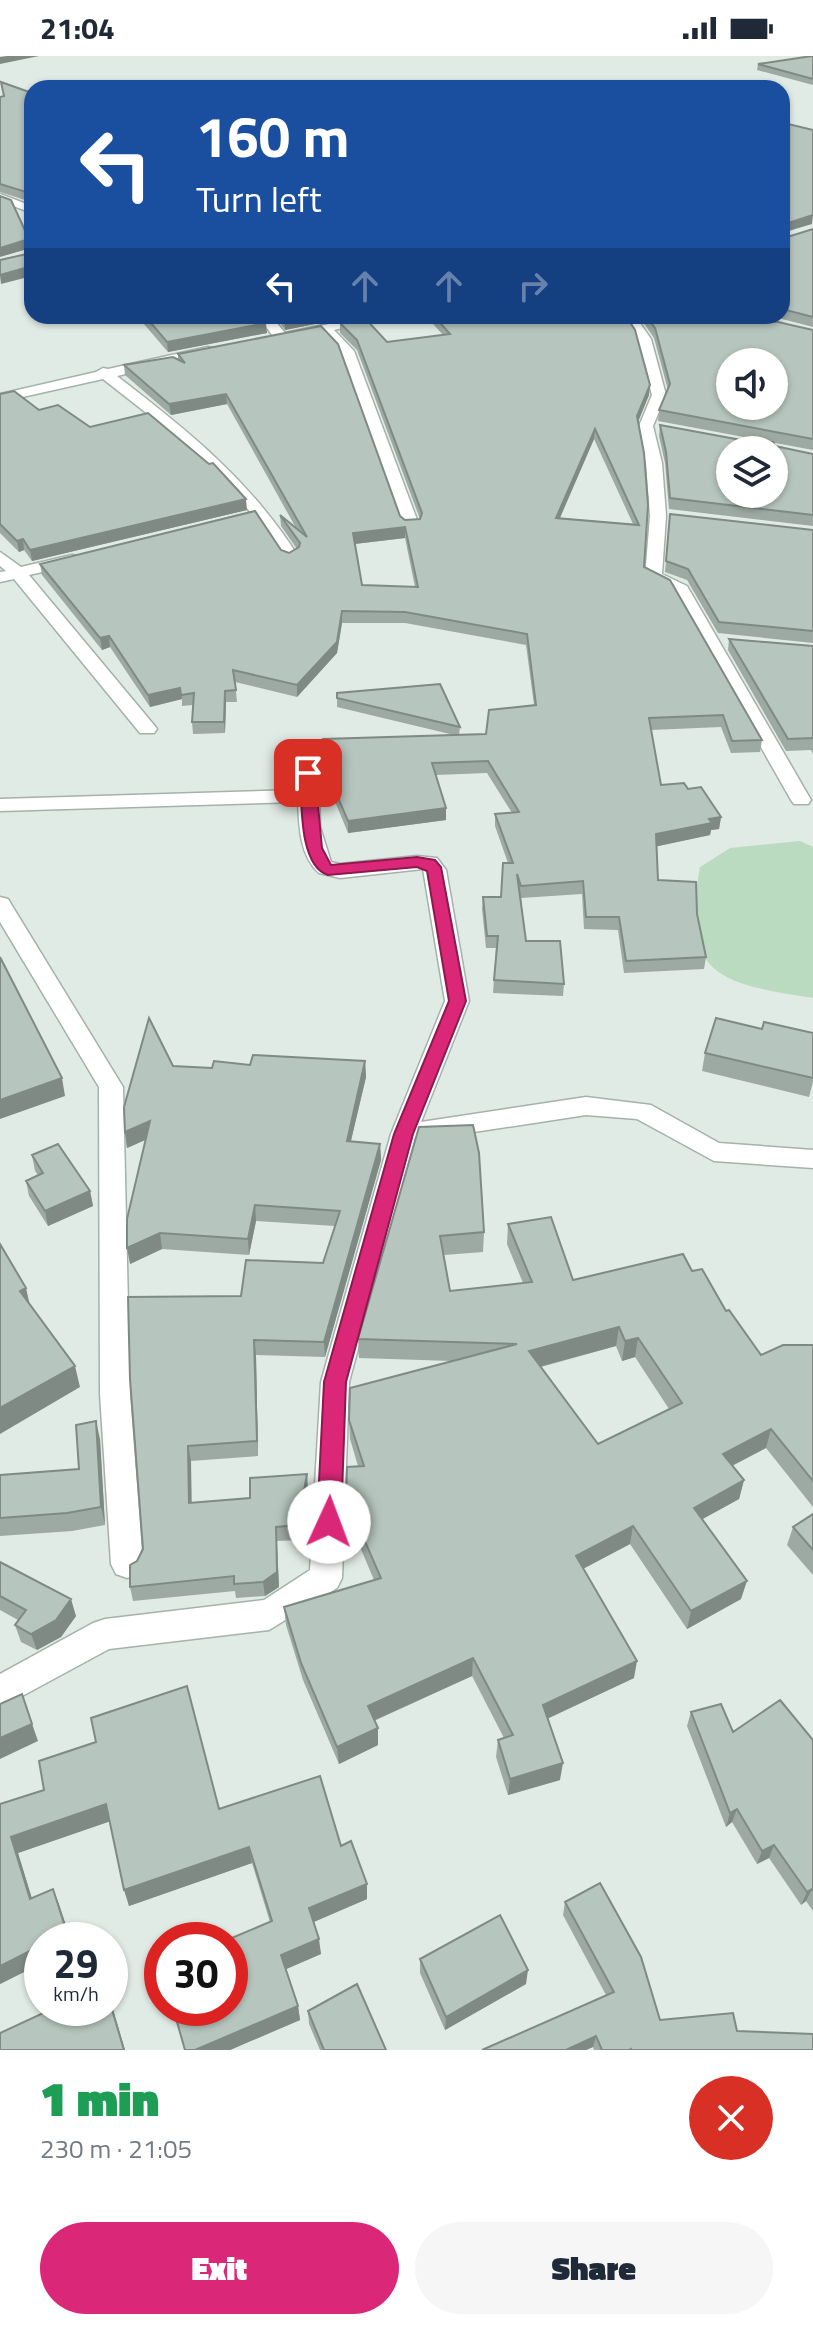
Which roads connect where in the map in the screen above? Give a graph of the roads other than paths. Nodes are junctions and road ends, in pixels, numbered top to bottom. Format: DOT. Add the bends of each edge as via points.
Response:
graph roads {
  1 [pos="17,193"];
  2 [pos="1,197"];
  3 [pos="24,207"];
  4 [pos="267,324"];
  5 [pos="346,324"];
  6 [pos="634,324"];
  7 [pos="324,328"];
  8 [pos="221,348"];
  9 [pos="103,372"];
  10 [pos="0,398"];
  11 [pos="411,525"];
  12 [pos="93,555"];
  13 [pos="290,556"];
  14 [pos="0,557"];
  15 [pos="9,574"];
  16 [pos="710,641"];
  17 [pos="739,643"];
  18 [pos="147,729"];
  19 [pos="308,749"];
  20 [pos="308,796"];
  21 [pos="801,800"];
  22 [pos="0,805"];
  23 [pos="0,904"];
  24 [pos="404,1134"];
  25 [pos="813,1159"];
  26 [pos="127,1564"];
  27 [pos="0,1692"];
  1 -- 2 [label="street"];
  2 -- 3 [label="street"];
  4 -- 7 [label="street" via="272,337"];
  5 -- 7 [label="street"];
  6 -- 16 [label="street" via="644,339 659,395 654,463 666,516 653,577 678,586"];
  7 -- 11 [label="street" via="347,351"];
  8 -- 9 [label="street"];
  9 -- 10 [label="street"];
  9 -- 13 [label="street" via="226,470 268,518"];
  12 -- 15 [label="street"];
  14 -- 15 [label="street"];
  15 -- 18 [label="street"];
  16 -- 17 [label="street"];
  16 -- 21 [label="street"];
  19 -- 20 [label="street"];
  20 -- 22 [label="street"];
  20 -- 24 [label="street" via="314,848 328,870 417,862 430,863 435,870 457,1001"];
  23 -- 26 [label="street" via="111,1087 115,1394"];
  24 -- 25 [label="street" via="586,1106 642,1111 714,1152"];
  24 -- 27 [label="street" via="335,1382 326,1578 269,1615 105,1634"];
}
